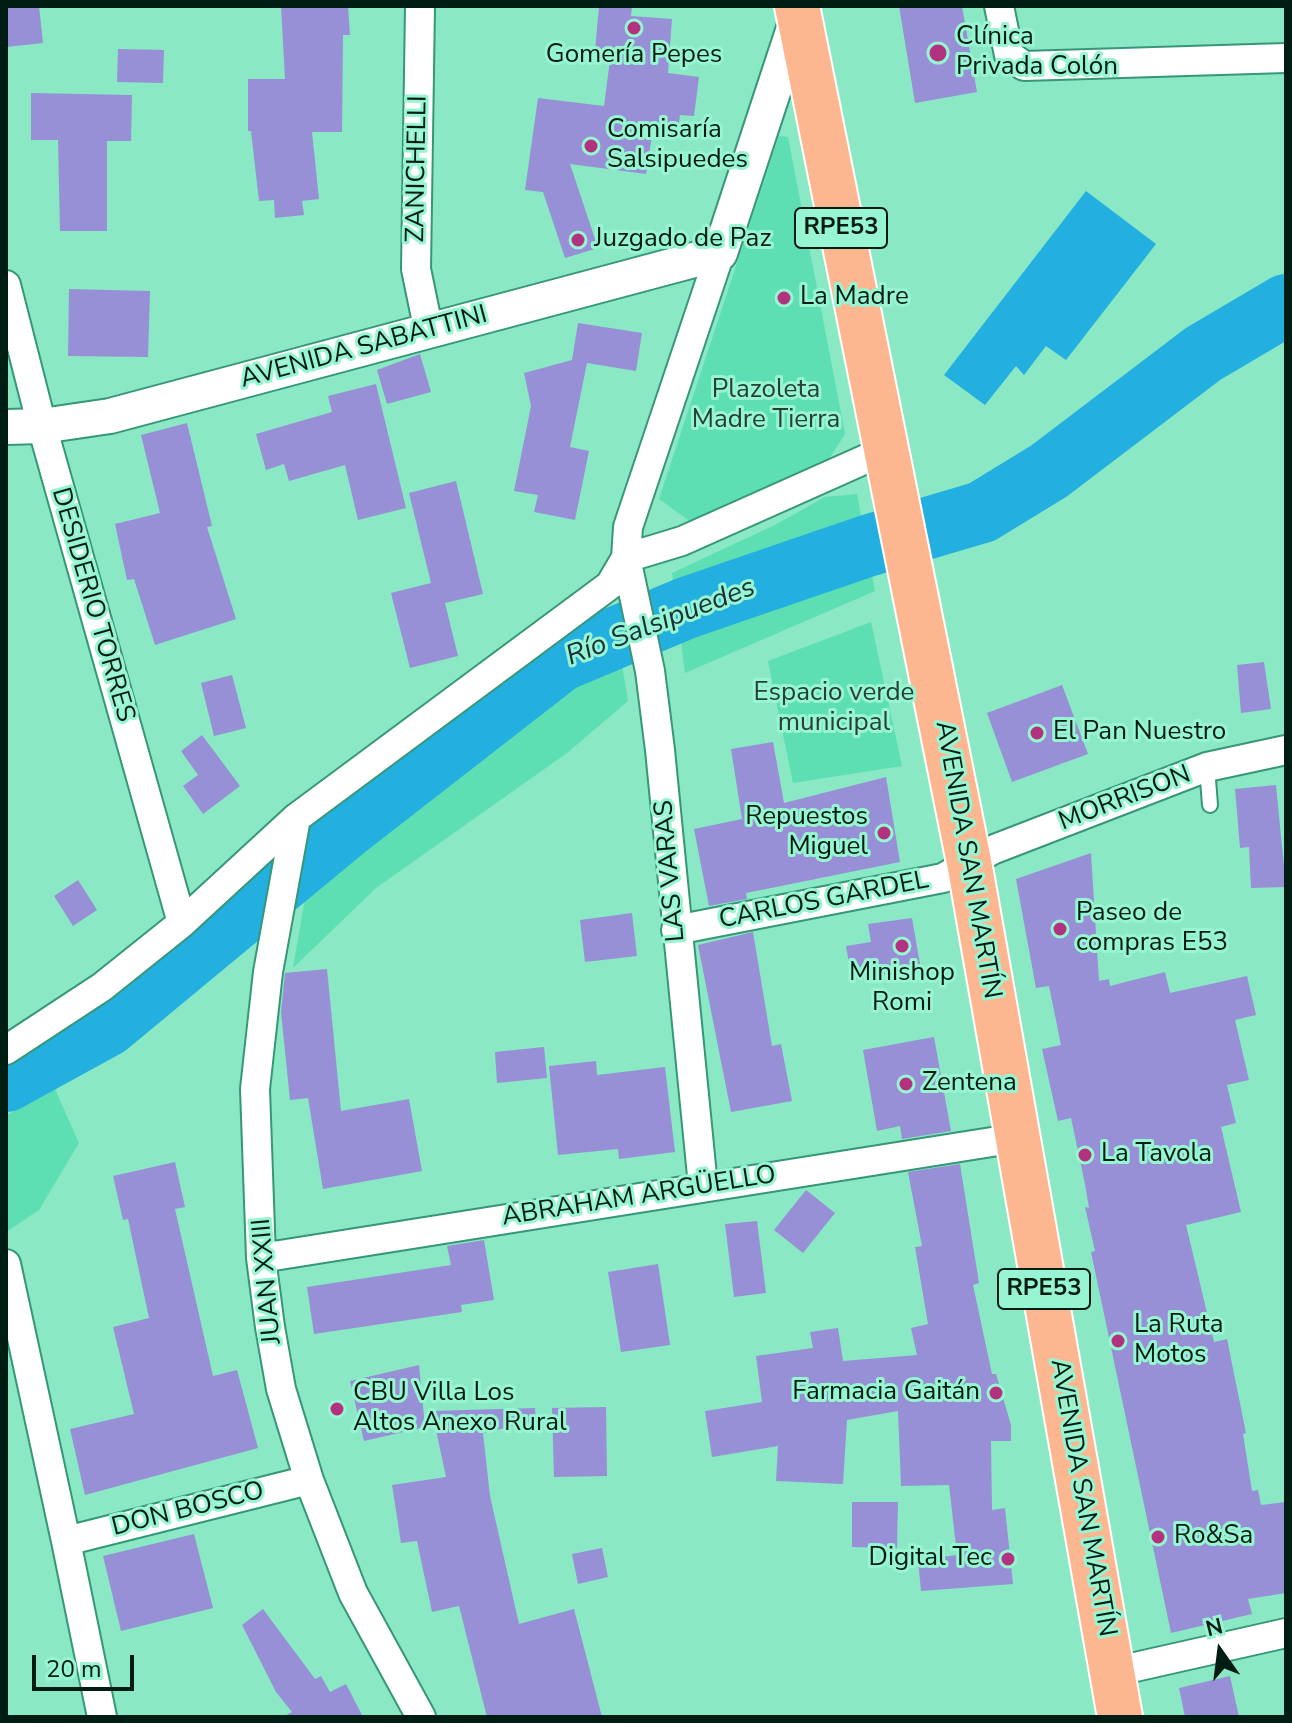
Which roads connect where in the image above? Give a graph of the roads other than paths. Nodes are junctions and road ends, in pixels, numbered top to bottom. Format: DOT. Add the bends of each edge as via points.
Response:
graph roads {
  1 [pos="420,6"];
  2 [pos="999,6"];
  3 [pos="798,11"];
  4 [pos="1286,58"];
  5 [pos="720,253"];
  6 [pos="6,285"];
  7 [pos="429,332"];
  8 [pos="42,426"];
  9 [pos="6,427"];
  10 [pos="886,450"];
  11 [pos="626,558"];
  12 [pos="1286,750"];
  13 [pos="1207,767"];
  14 [pos="1210,805"];
  15 [pos="294,831"];
  16 [pos="969,862"];
  17 [pos="182,923"];
  18 [pos="676,930"];
  19 [pos="6,1050"];
  20 [pos="1017,1138"];
  21 [pos="703,1186"];
  22 [pos="261,1258"];
  23 [pos="6,1264"];
  24 [pos="309,1480"];
  25 [pos="66,1541"];
  26 [pos="1286,1633"];
  27 [pos="1113,1672"];
  28 [pos="102,1717"];
  29 [pos="421,1717"];
  30 [pos="1120,1717"];
  1 -- 7 [label="street, ZANICHELLI" via="416,269"];
  2 -- 4 [label="street" via="1009,55 1024,66"];
  3 -- 5 [label="street"];
  3 -- 10 [label="main road, AVENIDA SAN MARTÍN / RPE53"];
  5 -- 7 [label="street, AVENIDA SABATTINI"];
  5 -- 11 [label="street" via="628,527"];
  6 -- 8 [label="street, DESIDERIO TORRES"];
  7 -- 8 [label="street, AVENIDA SABATTINI" via="110,416"];
  8 -- 9 [label="street, AVENIDA SABATTINI"];
  8 -- 17 [label="street, DESIDERIO TORRES"];
  10 -- 11 [label="street" via="682,541"];
  10 -- 16 [label="main road, AVENIDA SAN MARTÍN / RPE53"];
  11 -- 15 [label="street" via="610,585"];
  11 -- 18 [label="street, LAS VARAS" via="650,671"];
  12 -- 13 [label="street, MORRISON"];
  13 -- 14 [label="lane"];
  13 -- 16 [label="street, MORRISON"];
  15 -- 17 [label="street"];
  15 -- 22 [label="street, JUAN XXIII" via="268,972 255,1089"];
  16 -- 18 [label="street, CARLOS GARDEL" via="943,878"];
  16 -- 20 [label="main road, AVENIDA SAN MARTÍN / RPE53"];
  17 -- 19 [label="street" via="102,987"];
  18 -- 21 [label="street, LAS VARAS"];
  20 -- 21 [label="street, ABRAHAM ARGÜELLO"];
  20 -- 27 [label="main road, AVENIDA SAN MARTÍN / RPE53"];
  21 -- 22 [label="street, ABRAHAM ARGÜELLO"];
  22 -- 24 [label="street, JUAN XXIII" via="281,1389"];
  23 -- 25 [label="street"];
  24 -- 25 [label="street, DON BOSCO"];
  24 -- 29 [label="street, JUAN XXIII" via="353,1593"];
  25 -- 28 [label="street"];
  26 -- 27 [label="street"];
  27 -- 30 [label="main road, AVENIDA SAN MARTÍN / RPE53"];
}
